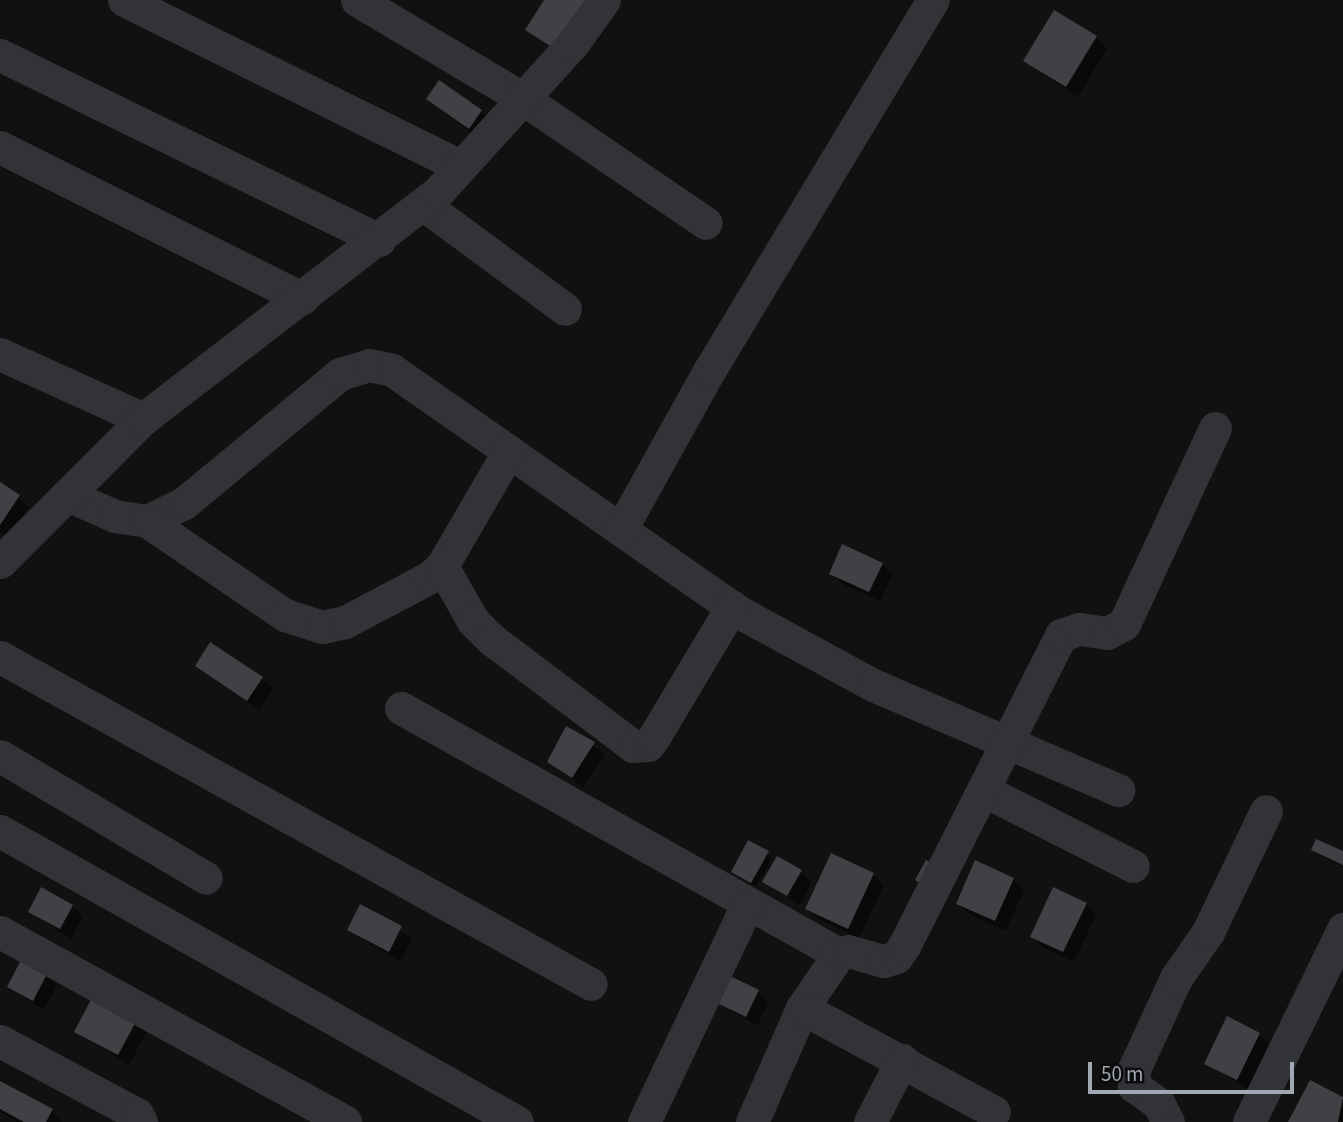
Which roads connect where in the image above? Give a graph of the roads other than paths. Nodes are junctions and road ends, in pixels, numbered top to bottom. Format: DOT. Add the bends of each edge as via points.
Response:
graph roads {
  1 [pos="124,0"];
  2 [pos="357,0"];
  3 [pos="604,0"];
  4 [pos="933,0"];
  5 [pos="0,55"];
  6 [pos="522,98"];
  7 [pos="0,147"];
  8 [pos="460,166"];
  9 [pos="424,205"];
  10 [pos="706,223"];
  11 [pos="379,240"];
  12 [pos="302,298"];
  13 [pos="565,309"];
  14 [pos="0,354"];
  15 [pos="143,419"];
  16 [pos="1215,428"];
  17 [pos="509,451"];
  18 [pos="67,495"];
  19 [pos="147,521"];
  20 [pos="621,529"];
  21 [pos="0,562"];
  22 [pos="442,565"];
  23 [pos="732,607"];
  24 [pos="0,657"];
  25 [pos="401,708"];
  26 [pos="1004,743"];
  27 [pos="0,756"];
  28 [pos="983,790"];
  29 [pos="1118,790"];
  30 [pos="1266,811"];
  31 [pos="0,831"];
  32 [pos="1133,866"];
  33 [pos="206,878"];
  34 [pos="747,905"];
  35 [pos="1343,929"];
  36 [pos="0,932"];
  37 [pos="839,954"];
  38 [pos="591,984"];
  39 [pos="802,1007"];
  40 [pos="0,1041"];
  41 [pos="902,1060"];
  42 [pos="1000,1119"];
  43 [pos="141,1122"];
  44 [pos="345,1122"];
  45 [pos="517,1122"];
  46 [pos="644,1122"];
  47 [pos="752,1122"];
  48 [pos="870,1122"];
  49 [pos="1168,1122"];
  50 [pos="1249,1122"];
  1 -- 8 [label="street"];
  2 -- 6 [label="street"];
  3 -- 6 [label="street" via="573,43"];
  4 -- 20 [label="street" via="709,371"];
  5 -- 11 [label="street"];
  6 -- 8 [label="street"];
  6 -- 10 [label="street"];
  7 -- 12 [label="street"];
  8 -- 9 [label="street"];
  9 -- 11 [label="street"];
  9 -- 13 [label="street"];
  11 -- 12 [label="street"];
  12 -- 15 [label="street"];
  14 -- 15 [label="street"];
  15 -- 18 [label="street"];
  16 -- 26 [label="street" via="1124,624 1107,634 1079,629 1060,635"];
  17 -- 19 [label="street" via="391,370 369,365 340,374 184,503"];
  17 -- 20 [label="street"];
  17 -- 22 [label="street"];
  18 -- 19 [label="street" via="116,516"];
  18 -- 21 [label="street"];
  19 -- 22 [label="street" via="285,615 322,628 369,610 430,577"];
  20 -- 23 [label="street"];
  22 -- 23 [label="street" via="473,621 491,639 639,747 653,737"];
  23 -- 26 [label="street" via="873,685"];
  24 -- 38 [label="street"];
  25 -- 34 [label="street"];
  26 -- 28 [label="street"];
  26 -- 29 [label="street"];
  27 -- 33 [label="street"];
  28 -- 32 [label="street"];
  28 -- 37 [label="street" via="896,957 884,961 848,951"];
  30 -- 49 [label="street" via="1208,932 1176,978 1135,1069 1134,1086 1159,1104"];
  31 -- 45 [label="street"];
  34 -- 37 [label="street"];
  34 -- 46 [label="street"];
  35 -- 50 [label="street"];
  36 -- 44 [label="street"];
  37 -- 39 [label="street"];
  39 -- 41 [label="street"];
  39 -- 47 [label="street"];
  40 -- 43 [label="street" via="136,1114"];
  41 -- 42 [label="street"];
  41 -- 48 [label="street"];
}
